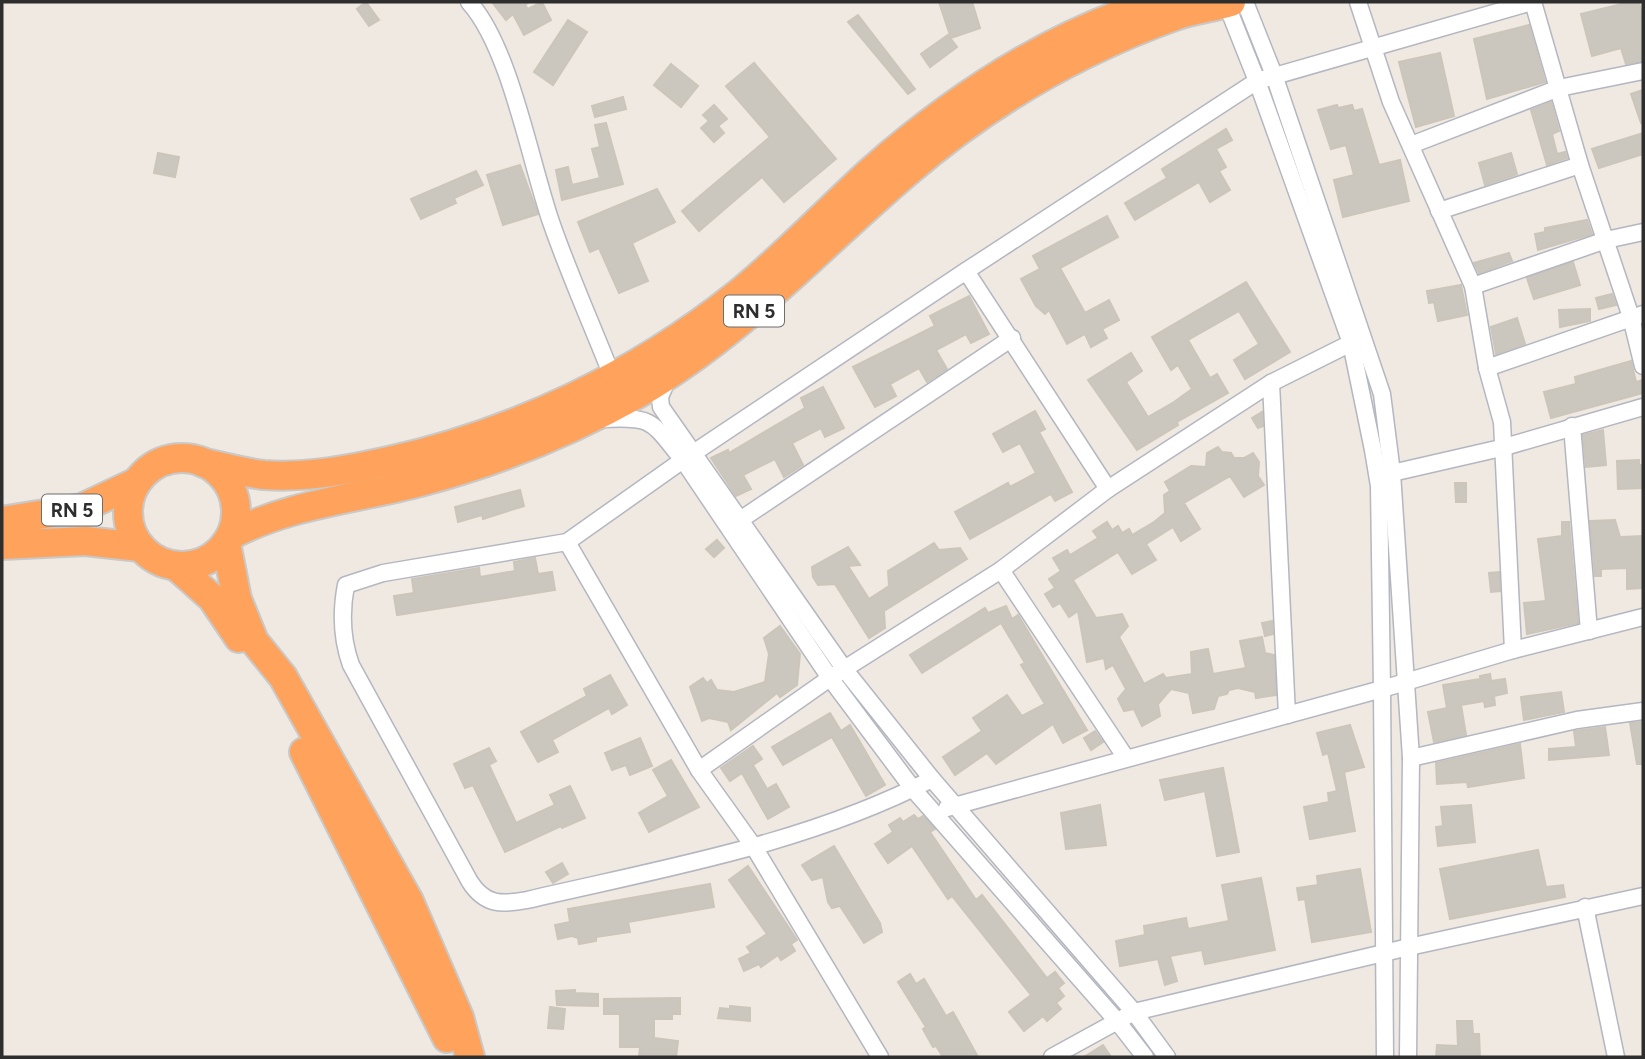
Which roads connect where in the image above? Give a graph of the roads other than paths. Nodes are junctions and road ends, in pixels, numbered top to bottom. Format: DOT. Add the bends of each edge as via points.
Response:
graph roads {
  1 [pos="470,2"];
  2 [pos="1157,2"];
  3 [pos="1234,2"];
  4 [pos="1358,2"];
  5 [pos="1533,2"];
  6 [pos="1374,48"];
  7 [pos="1643,71"];
  8 [pos="1273,75"];
  9 [pos="1258,81"];
  10 [pos="1559,89"];
  11 [pos="1410,145"];
  12 [pos="1580,165"];
  13 [pos="1439,211"];
  14 [pos="1643,232"];
  15 [pos="1606,240"];
  16 [pos="966,271"];
  17 [pos="1473,286"];
  18 [pos="1637,315"];
  19 [pos="1012,338"];
  20 [pos="1351,343"];
  21 [pos="1643,366"];
  22 [pos="1487,368"];
  23 [pos="670,373"];
  24 [pos="612,376"];
  25 [pos="1271,383"];
  26 [pos="1643,407"];
  27 [pos="589,420"];
  28 [pos="1572,426"];
  29 [pos="1501,448"];
  30 [pos="688,456"];
  31 [pos="204,464"];
  32 [pos="1392,472"];
  33 [pos="137,482"];
  34 [pos="1108,489"];
  35 [pos="740,520"];
  36 [pos="2,521"];
  37 [pos="229,539"];
  38 [pos="567,542"];
  39 [pos="2,545"];
  40 [pos="140,547"];
  41 [pos="176,566"];
  42 [pos="1001,570"];
  43 [pos="1643,617"];
  44 [pos="1589,631"];
  45 [pos="1513,649"];
  46 [pos="845,670"];
  47 [pos="830,678"];
  48 [pos="1404,682"];
  49 [pos="1382,689"];
  50 [pos="1643,710"];
  51 [pos="1287,715"];
  52 [pos="1126,758"];
  53 [pos="1411,758"];
  54 [pos="699,770"];
  55 [pos="932,779"];
  56 [pos="913,789"];
  57 [pos="956,804"];
  58 [pos="935,812"];
  59 [pos="754,847"];
  60 [pos="1643,896"];
  61 [pos="1585,907"];
  62 [pos="1409,947"];
  63 [pos="1382,954"];
  64 [pos="1134,1012"];
  65 [pos="1117,1021"];
  66 [pos="453,1057"];
  67 [pos="470,1057"];
  68 [pos="880,1057"];
  69 [pos="1052,1057"];
  70 [pos="1144,1057"];
  71 [pos="1167,1057"];
  72 [pos="1385,1057"];
  73 [pos="1408,1057"];
  74 [pos="1616,1057"];
  1 -- 24 [label="street" via="494,44 551,222"];
  2 -- 24 [label="highway, RN 5" via="1090,27 1014,66 952,106 870,172 736,296"];
  3 -- 8 [label="street"];
  3 -- 9 [label="street"];
  3 -- 23 [label="highway, RN 5" via="1177,15 1101,46 1004,101 908,171 759,307"];
  4 -- 6 [label="street"];
  5 -- 6 [label="street"];
  5 -- 10 [label="street"];
  6 -- 8 [label="street"];
  6 -- 11 [label="street"];
  7 -- 10 [label="street"];
  8 -- 9 [label="street"];
  8 -- 32 [label="street" via="1382,394"];
  9 -- 16 [label="street"];
  9 -- 20 [label="street"];
  10 -- 11 [label="street"];
  10 -- 12 [label="street"];
  11 -- 13 [label="street"];
  12 -- 13 [label="street"];
  12 -- 15 [label="street"];
  13 -- 17 [label="street"];
  14 -- 15 [label="street"];
  15 -- 17 [label="street"];
  15 -- 18 [label="street"];
  16 -- 19 [label="street"];
  16 -- 30 [label="street"];
  17 -- 22 [label="street"];
  18 -- 21 [label="street"];
  18 -- 22 [label="street"];
  19 -- 34 [label="street"];
  19 -- 35 [label="street"];
  20 -- 25 [label="street"];
  20 -- 49 [label="street" via="1379,486"];
  22 -- 29 [label="street" via="1502,422"];
  23 -- 27 [label="highway, RN 5"];
  23 -- 30 [label="street" via="660,397 661,407"];
  24 -- 31 [label="highway, RN 5" via="501,430 427,453 283,475"];
  25 -- 34 [label="street"];
  25 -- 51 [label="street"];
  26 -- 28 [label="street"];
  27 -- 30 [label="street" via="649,420"];
  27 -- 37 [label="highway, RN 5" via="466,469 289,511"];
  28 -- 29 [label="street"];
  28 -- 44 [label="street"];
  29 -- 32 [label="street"];
  29 -- 45 [label="street"];
  30 -- 35 [label="street"];
  30 -- 38 [label="street"];
  30 -- 47 [label="street"];
  31 -- 33 [label="highway" via="188,459 163,462"];
  31 -- 37 [label="highway" via="224,479 232,493 236,517"];
  32 -- 48 [label="street"];
  33 -- 36 [label="highway, RN 5" via="82,508"];
  33 -- 40 [label="highway" via="128,514"];
  34 -- 42 [label="street"];
  35 -- 46 [label="street"];
  37 -- 41 [label="highway" via="209,558"];
  37 -- 67 [label="highway" via="236,599 254,641 283,677 409,901 459,1017"];
  38 -- 54 [label="street"];
  38 -- 59 [label="street" via="383,573 346,585 345,648 351,664 470,883 489,902 514,902"];
  39 -- 40 [label="highway, RN 5" via="72,541"];
  40 -- 41 [label="highway" via="152,558"];
  41 -- 66 [label="highway" via="212,598 265,678 440,1018"];
  42 -- 46 [label="street"];
  42 -- 52 [label="street"];
  43 -- 44 [label="street"];
  44 -- 45 [label="street"];
  45 -- 48 [label="street"];
  46 -- 47 [label="street"];
  46 -- 55 [label="street"];
  47 -- 54 [label="street"];
  47 -- 56 [label="street"];
  48 -- 49 [label="street"];
  48 -- 53 [label="street"];
  49 -- 51 [label="street"];
  49 -- 63 [label="street"];
  50 -- 53 [label="street" via="1577,720"];
  51 -- 52 [label="street"];
  52 -- 57 [label="street"];
  53 -- 62 [label="street"];
  54 -- 59 [label="street"];
  55 -- 56 [label="street"];
  55 -- 57 [label="street"];
  56 -- 58 [label="street"];
  56 -- 59 [label="street" via="830,824"];
  57 -- 58 [label="street"];
  57 -- 64 [label="street"];
  58 -- 65 [label="street"];
  59 -- 68 [label="street"];
  60 -- 61 [label="street"];
  61 -- 62 [label="street"];
  61 -- 74 [label="street"];
  62 -- 63 [label="street"];
  62 -- 73 [label="street"];
  63 -- 64 [label="street"];
  63 -- 72 [label="street"];
  64 -- 65 [label="street"];
  64 -- 71 [label="street"];
  65 -- 69 [label="street"];
  65 -- 70 [label="street"];
}
